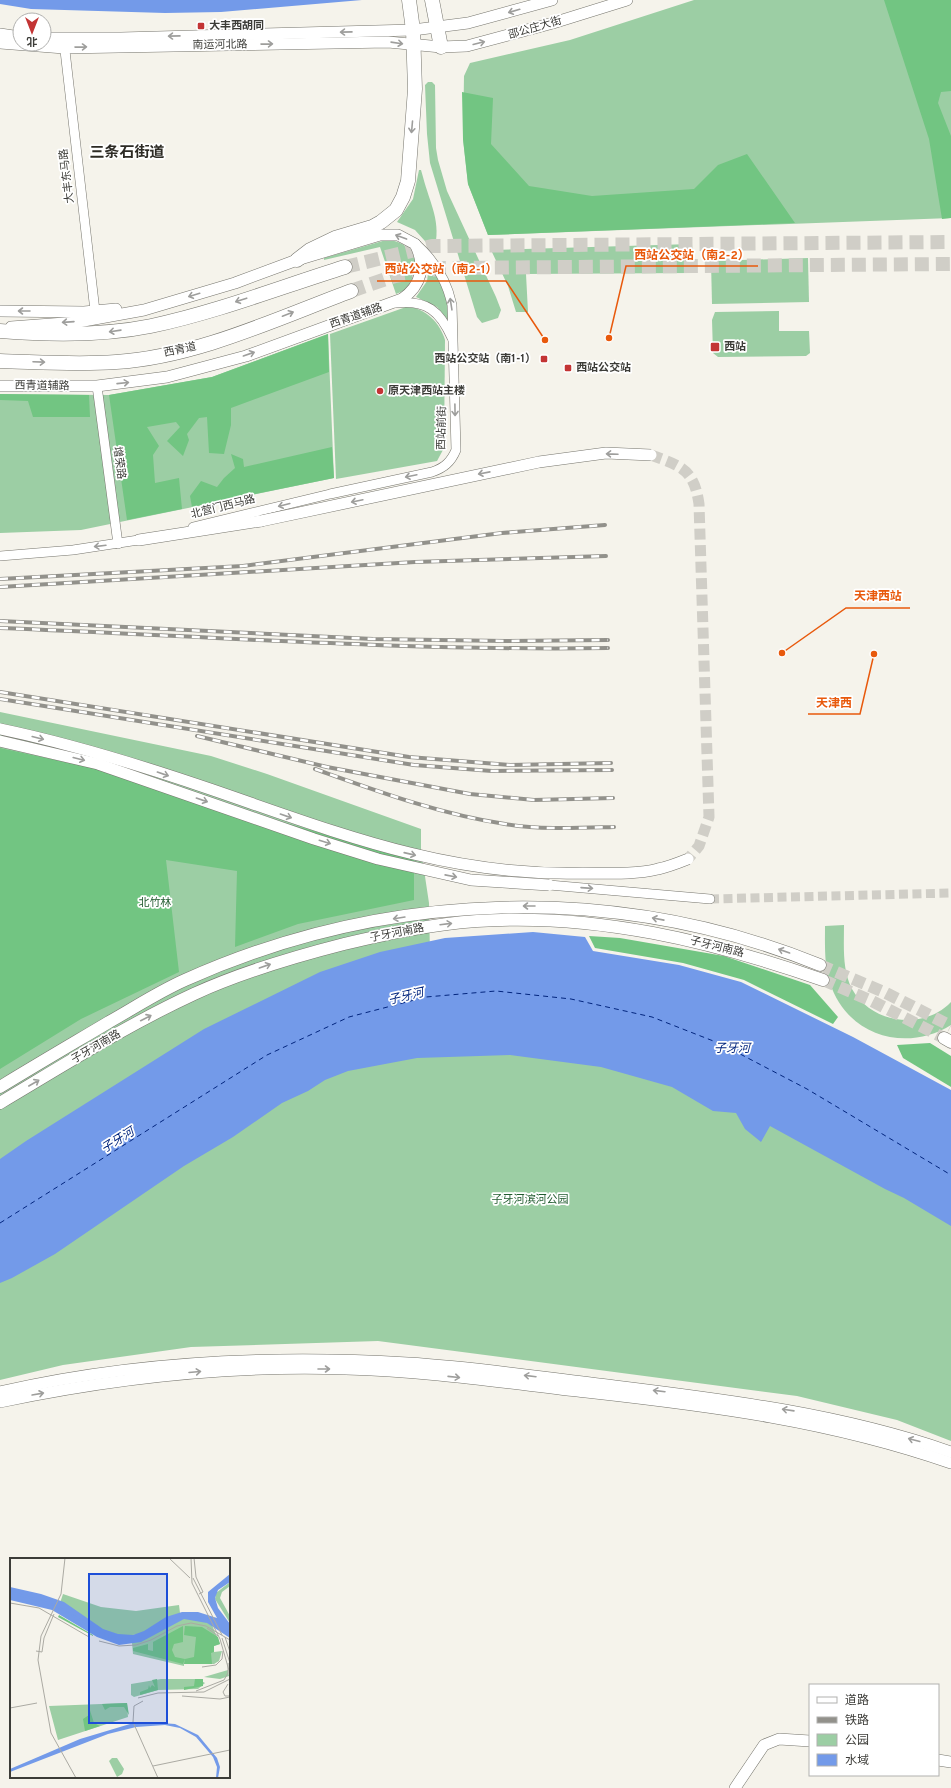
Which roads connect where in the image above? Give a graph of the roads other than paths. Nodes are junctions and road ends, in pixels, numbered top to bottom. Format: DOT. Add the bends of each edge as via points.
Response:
graph roads {
  1 [pos="432,0"];
  2 [pos="552,0"];
  3 [pos="627,0"];
  4 [pos="410,1"];
  5 [pos="438,28"];
  6 [pos="413,30"];
  7 [pos="0,34"];
  8 [pos="12,35"];
  9 [pos="52,40"];
  10 [pos="0,43"];
  11 [pos="64,43"];
  12 [pos="413,46"];
  13 [pos="441,47"];
  14 [pos="415,244"];
  15 [pos="297,260"];
  16 [pos="345,267"];
  17 [pos="351,291"];
  18 [pos="174,301"];
  19 [pos="393,303"];
  20 [pos="0,311"];
  21 [pos="95,311"];
  22 [pos="0,328"];
  23 [pos="0,331"];
  24 [pos="454,343"];
  25 [pos="0,361"];
  26 [pos="0,386"];
  27 [pos="97,386"];
  28 [pos="651,455"];
  29 [pos="448,464"];
  30 [pos="139,540"];
  31 [pos="118,544"];
  32 [pos="0,556"];
  33 [pos="0,729"];
  34 [pos="0,741"];
  35 [pos="688,859"];
  36 [pos="549,885"];
  37 [pos="710,898"];
  38 [pos="820,965"];
  39 [pos="823,980"];
  40 [pos="0,1086"];
  41 [pos="0,1103"];
  42 [pos="0,1392"];
  43 [pos="0,1402"];
  44 [pos="951,1452"];
  45 [pos="951,1463"];
  46 [pos="809,1741"];
  47 [pos="939,1760"];
  48 [pos="951,1762"];
  49 [pos="735,1788"];
  1 -- 5 [label="main road"];
  2 -- 5 [label="street, 邵公庄大街, one-way" via="468,23"];
  13 -- 3 [label="street, 邵公庄大街, one-way" via="467,46"];
  4 -- 6 [label="main road"];
  5 -- 6 [label="street, 南运河北路"];
  5 -- 13 [label="main road"];
  6 -- 11 [label="street, 南运河北路, one-way"];
  6 -- 12 [label="main road"];
  7 -- 8 [label="street"];
  9 -- 11 [label="street, 南运河北路"];
  10 -- 11 [label="street, 南运河北路"];
  11 -- 12 [label="street, 南运河北路, one-way" via="388,42"];
  11 -- 21 [label="street, 大丰东马路"];
  12 -- 13 [label="street, 南运河北路"];
  12 -- 15 [label="main road, one-way" via="415,88 408,181 404,197 396,210 372,227 336,238 310,250"];
  14 -- 15 [label="street, one-way" via="398,234 380,235"];
  14 -- 19 [label="street, 西青道辅路" via="421,261 419,280 410,294"];
  24 -- 14 [label="street, 西站前街, one-way" via="452,305 446,282 430,258"];
  15 -- 18 [label="street, one-way" via="235,283"];
  16 -- 23 [label="main road, one-way" via="202,313 150,326 105,333"];
  25 -- 17 [label="main road, 西青道, one-way" via="117,362 162,355 209,344"];
  18 -- 21 [label="street"];
  18 -- 22 [label="street, one-way" via="117,316"];
  19 -- 24 [label="street" via="410,302 430,308 445,322"];
  27 -- 19 [label="street, 西青道辅路, one-way" via="167,376 246,356"];
  21 -- 20 [label="street, one-way"];
  24 -- 29 [label="street, 西站前街, one-way" via="456,450"];
  26 -- 27 [label="street, 西青道辅路"];
  27 -- 31 [label="street, 增荣路"];
  28 -- 30 [label="street, one-way, bridge" via="606,453 539,462 261,521"];
  29 -- 30 [label="street, 北营门西马路, one-way" via="432,472"];
  30 -- 31 [label="street, 北营门西马路"];
  31 -- 32 [label="street, 北营门西马路, one-way" via="40,554"];
  33 -- 35 [label="street, one-way, bridge" via="153,770 391,850 454,864 534,873 572,874 657,869"];
  34 -- 36 [label="street, one-way, bridge" via="98,764 378,859 471,880"];
  36 -- 37 [label="street, one-way"];
  38 -- 40 [label="main road, 子牙河南路, one-way" via="757,942 624,912 527,906 416,915 351,926 268,948 184,980"];
  41 -- 39 [label="main road, 子牙河南路, one-way" via="134,1024 195,993 294,957 374,937 443,924 532,919 611,925 719,947"];
  44 -- 42 [label="street, one-way" via="866,1427 796,1411 676,1394 411,1363 279,1359 217,1361 106,1373"];
  43 -- 45 [label="street, one-way" via="103,1383 215,1370 338,1369 409,1372 674,1402 788,1419 885,1442"];
  46 -- 49 [label="street" via="780,1739 764,1745"];
  47 -- 48 [label="street"];
}
